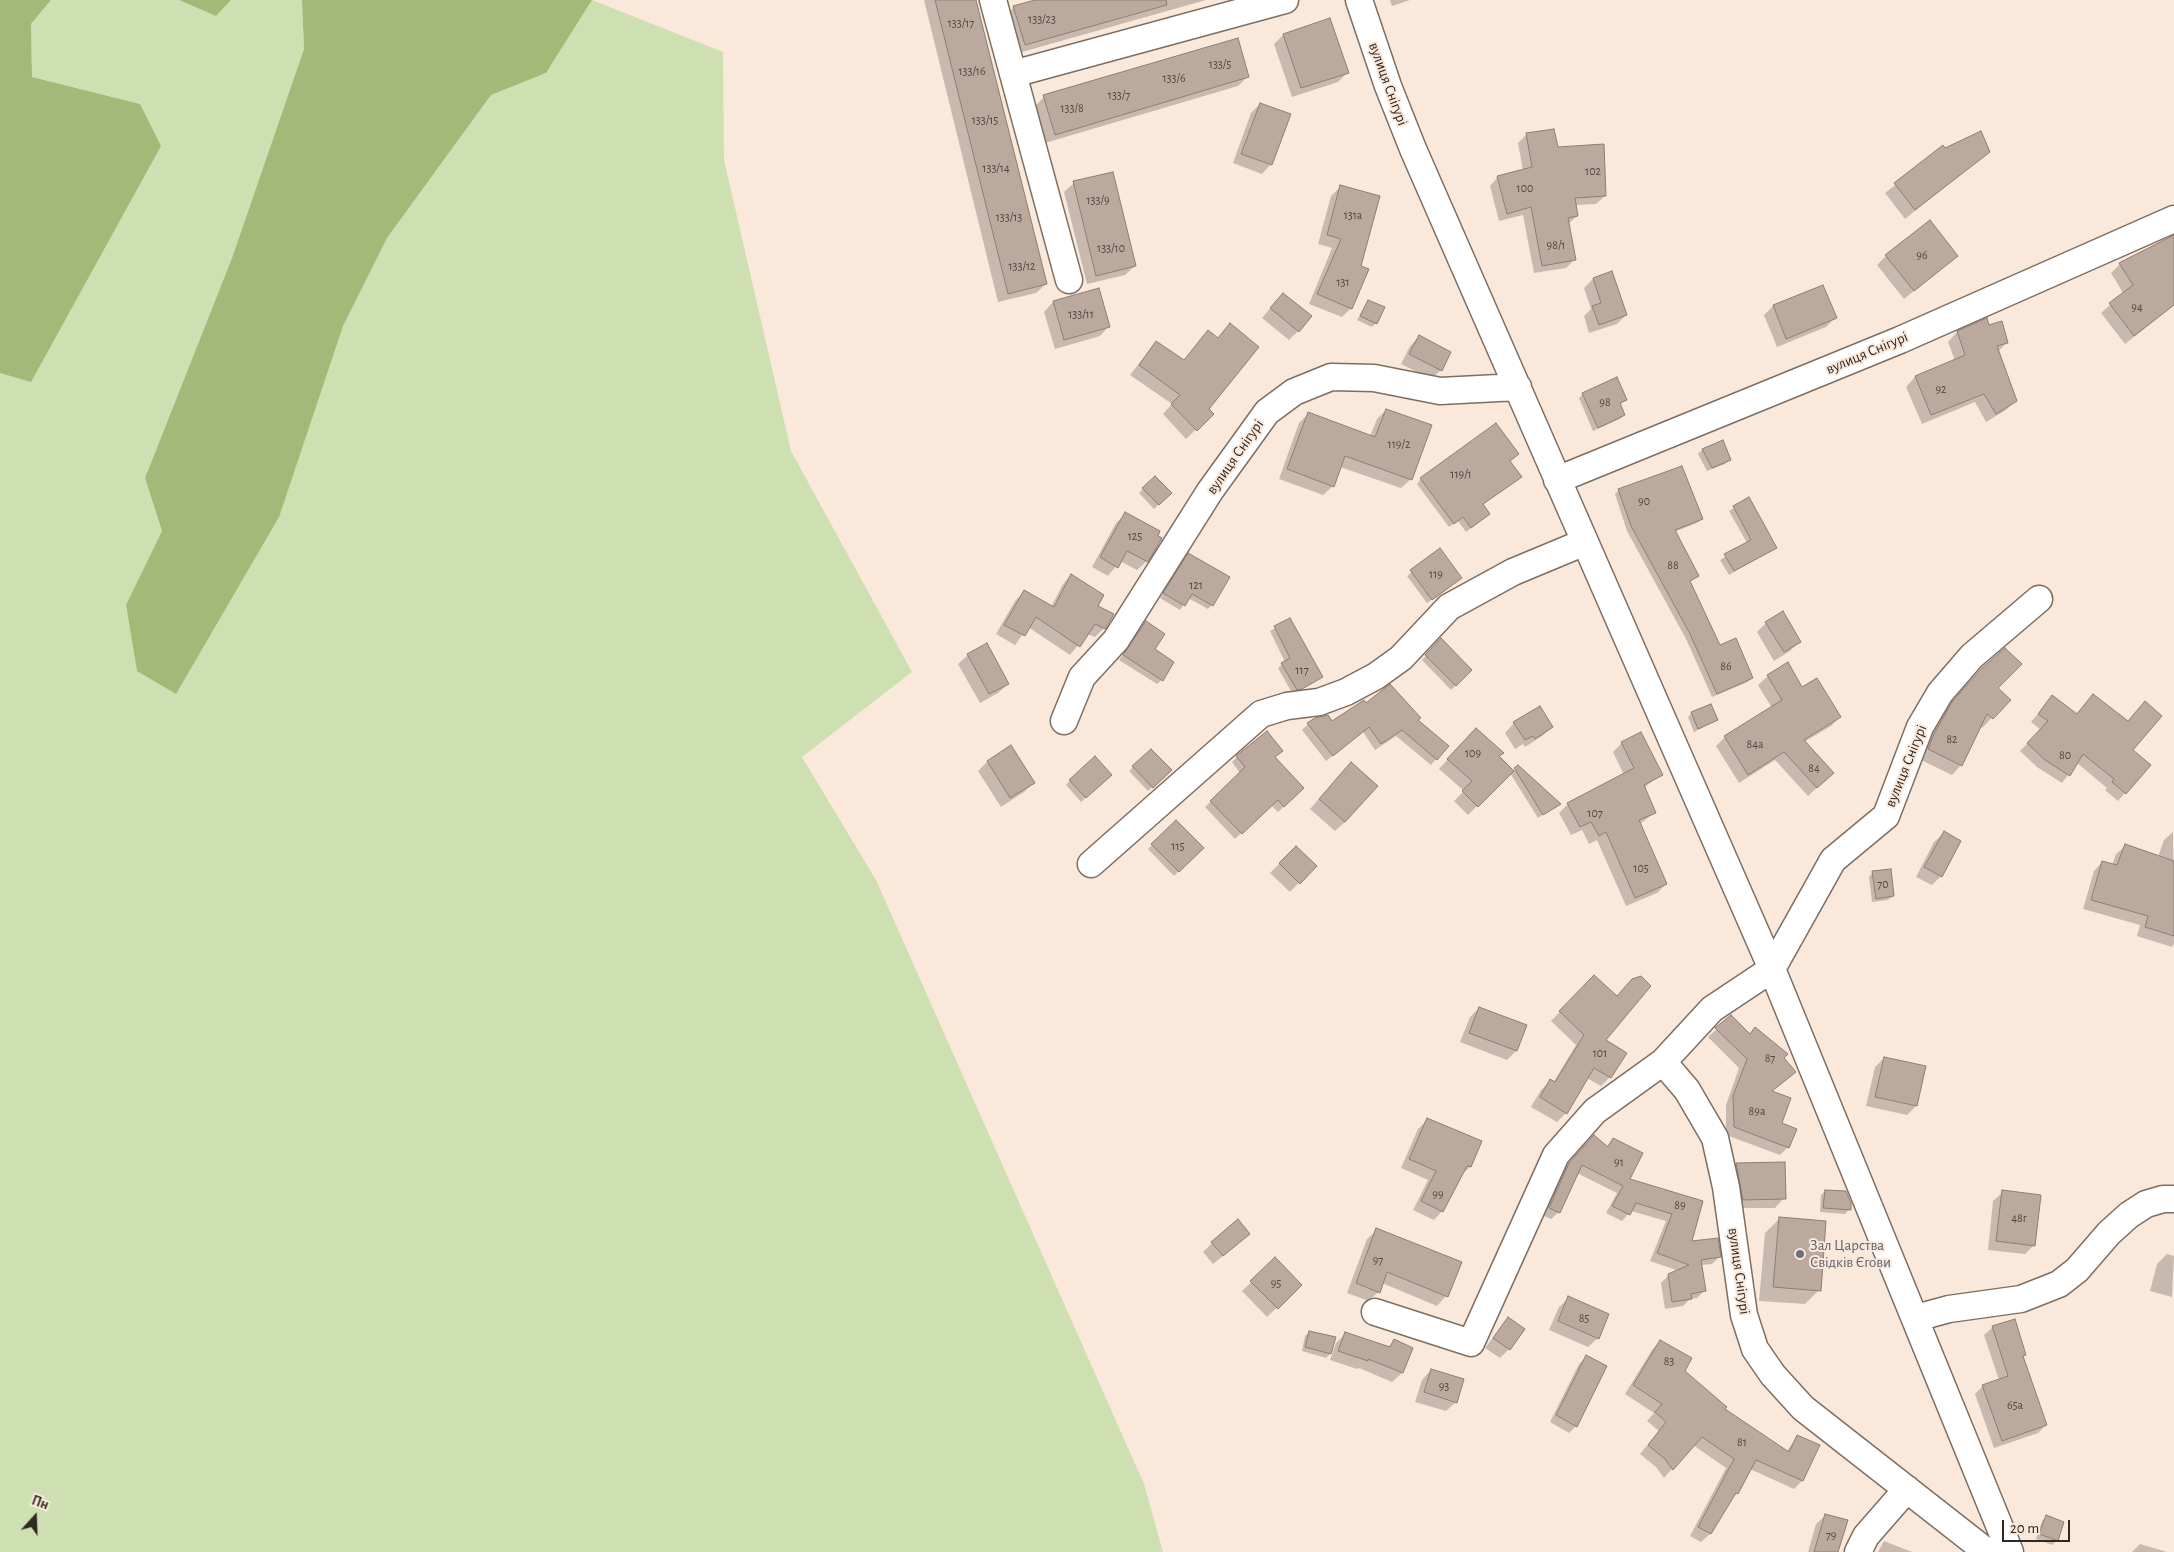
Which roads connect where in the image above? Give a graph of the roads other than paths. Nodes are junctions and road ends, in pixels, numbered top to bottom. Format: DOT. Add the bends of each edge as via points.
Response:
graph roads {
  1 [pos="993,0"];
  2 [pos="1285,0"];
  3 [pos="1359,0"];
  4 [pos="1013,74"];
  5 [pos="2174,219"];
  6 [pos="1069,280"];
  7 [pos="1518,387"];
  8 [pos="1557,480"];
  9 [pos="1585,542"];
  10 [pos="2039,600"];
  11 [pos="1064,721"];
  12 [pos="1091,864"];
  13 [pos="1772,969"];
  14 [pos="1663,1062"];
  15 [pos="2174,1199"];
  16 [pos="1375,1312"];
  17 [pos="1916,1318"];
  18 [pos="1907,1489"];
  19 [pos="1858,1552"];
  20 [pos="1987,1552"];
  21 [pos="2010,1552"];
  1 -- 4 [label="street"];
  2 -- 4 [label="street"];
  3 -- 7 [label="street, вулиця Снігурі" via="1413,149"];
  4 -- 6 [label="street"];
  5 -- 8 [label="street, вулиця Снігурі" via="1891,344"];
  7 -- 8 [label="street, вулиця Снігурі"];
  7 -- 11 [label="street, вулиця Снігурі" via="1440,391 1374,378 1331,377 1294,392 1267,412 1210,492 1116,640 1082,677"];
  8 -- 9 [label="street, вулиця Снігурі"];
  9 -- 12 [label="street" via="1513,572 1449,607 1401,658 1346,692 1319,702 1287,706 1261,714"];
  9 -- 13 [label="street, вулиця Снігурі"];
  10 -- 13 [label="street, вулиця Снігурі" via="1972,656 1940,693 1920,726 1886,816 1833,860"];
  13 -- 14 [label="street, вулиця Снігурі" via="1712,1009"];
  13 -- 17 [label="street, вулиця Снігурі"];
  14 -- 16 [label="street, вулиця Снігурі" via="1594,1111 1556,1155 1471,1343"];
  14 -- 18 [label="street, вулиця Снігурі" via="1688,1090 1715,1138 1728,1196 1744,1315 1755,1349 1803,1408"];
  15 -- 17 [label="street" via="2146,1204 2129,1215 2077,1270 2059,1284 2021,1299 1949,1309"];
  17 -- 21 [label="street, вулиця Снігурі"];
  18 -- 19 [label="street" via="1866,1536"];
  18 -- 20 [label="street, вулиця Снігурі"];
}
